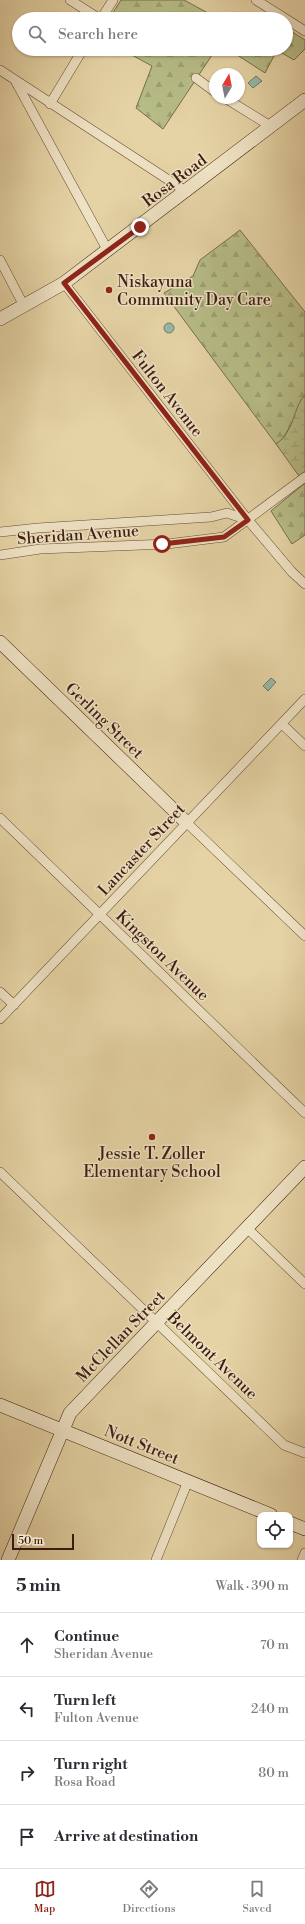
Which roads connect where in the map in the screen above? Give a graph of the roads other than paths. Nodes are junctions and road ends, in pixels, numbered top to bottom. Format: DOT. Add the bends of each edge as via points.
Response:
graph roads {
  1 [pos="70,0"];
  2 [pos="113,0"];
  3 [pos="256,0"];
  4 [pos="90,12"];
  5 [pos="105,12"];
  6 [pos="275,12"];
  7 [pos="293,23"];
  8 [pos="305,31"];
  9 [pos="79,56"];
  10 [pos="0,70"];
  11 [pos="196,78"];
  12 [pos="15,80"];
  13 [pos="209,88"];
  14 [pos="305,100"];
  15 [pos="50,104"];
  16 [pos="235,104"];
  17 [pos="272,127"];
  18 [pos="187,192"];
  19 [pos="108,251"];
  20 [pos="0,260"];
  21 [pos="64,283"];
  22 [pos="24,306"];
  23 [pos="0,319"];
  24 [pos="305,477"];
  25 [pos="248,520"];
  26 [pos="0,532"];
  27 [pos="0,555"];
  28 [pos="305,584"];
  29 [pos="0,642"];
  30 [pos="305,699"];
  31 [pos="282,724"];
  32 [pos="305,746"];
  33 [pos="0,818"];
  34 [pos="186,822"];
  35 [pos="100,915"];
  36 [pos="305,936"];
  37 [pos="0,992"];
  38 [pos="14,1005"];
  39 [pos="0,1019"];
  40 [pos="305,1113"];
  41 [pos="305,1167"];
  42 [pos="0,1172"];
  43 [pos="247,1228"];
  44 [pos="305,1284"];
  45 [pos="156,1322"];
  46 [pos="0,1405"];
  47 [pos="62,1430"];
  48 [pos="305,1453"];
  49 [pos="188,1482"];
  50 [pos="263,1512"];
  51 [pos="293,1524"];
  52 [pos="305,1529"];
  53 [pos="305,1553"];
  54 [pos="8,1560"];
  55 [pos="156,1560"];
  56 [pos="302,1560"];
  1 -- 4 [label="street"];
  2 -- 5 [label="street"];
  3 -- 6 [label="street"];
  7 -- 8 [label="street"];
  9 -- 15 [label="street"];
  10 -- 12 [label="street"];
  11 -- 13 [label="street"];
  12 -- 15 [label="street"];
  12 -- 19 [label="street"];
  14 -- 17 [label="street, Rosa Road"];
  15 -- 18 [label="street"];
  16 -- 17 [label="street"];
  17 -- 18 [label="street, Rosa Road"];
  18 -- 19 [label="street, Rosa Road"];
  19 -- 21 [label="street, Rosa Road"];
  20 -- 22 [label="street"];
  21 -- 22 [label="street, Rosa Road"];
  21 -- 25 [label="street, Fulton Avenue"];
  22 -- 23 [label="street, Rosa Road"];
  24 -- 25 [label="street, Sheridan Avenue"];
  25 -- 26 [label="street, Sheridan Avenue" via="227,513 211,517"];
  25 -- 27 [label="street, Sheridan Avenue" via="224,537 167,544 40,549"];
  25 -- 28 [label="street, Fulton Avenue"];
  29 -- 34 [label="street, Gerling Street"];
  30 -- 31 [label="street, Lancaster Street"];
  31 -- 32 [label="street"];
  31 -- 34 [label="street, Lancaster Street"];
  33 -- 35 [label="street, Kingston Avenue"];
  34 -- 35 [label="street, Lancaster Street"];
  34 -- 36 [label="street"];
  35 -- 38 [label="street, Lancaster Street"];
  35 -- 40 [label="street, Kingston Avenue"];
  37 -- 38 [label="street"];
  38 -- 39 [label="street, Lancaster Street"];
  41 -- 43 [label="street, McClellan Street"];
  42 -- 45 [label="street, Belmont Avenue"];
  43 -- 44 [label="street"];
  43 -- 45 [label="street, McClellan Street"];
  45 -- 47 [label="street, McClellan Street" via="70,1413"];
  45 -- 48 [label="street, Belmont Avenue" via="284,1445"];
  46 -- 47 [label="street, Nott Street"];
  47 -- 49 [label="street, Nott Street"];
  47 -- 54 [label="street, McClellan Street"];
  49 -- 50 [label="street, Nott Street"];
  49 -- 55 [label="street"];
  51 -- 52 [label="street"];
  53 -- 56 [label="street"];
}
